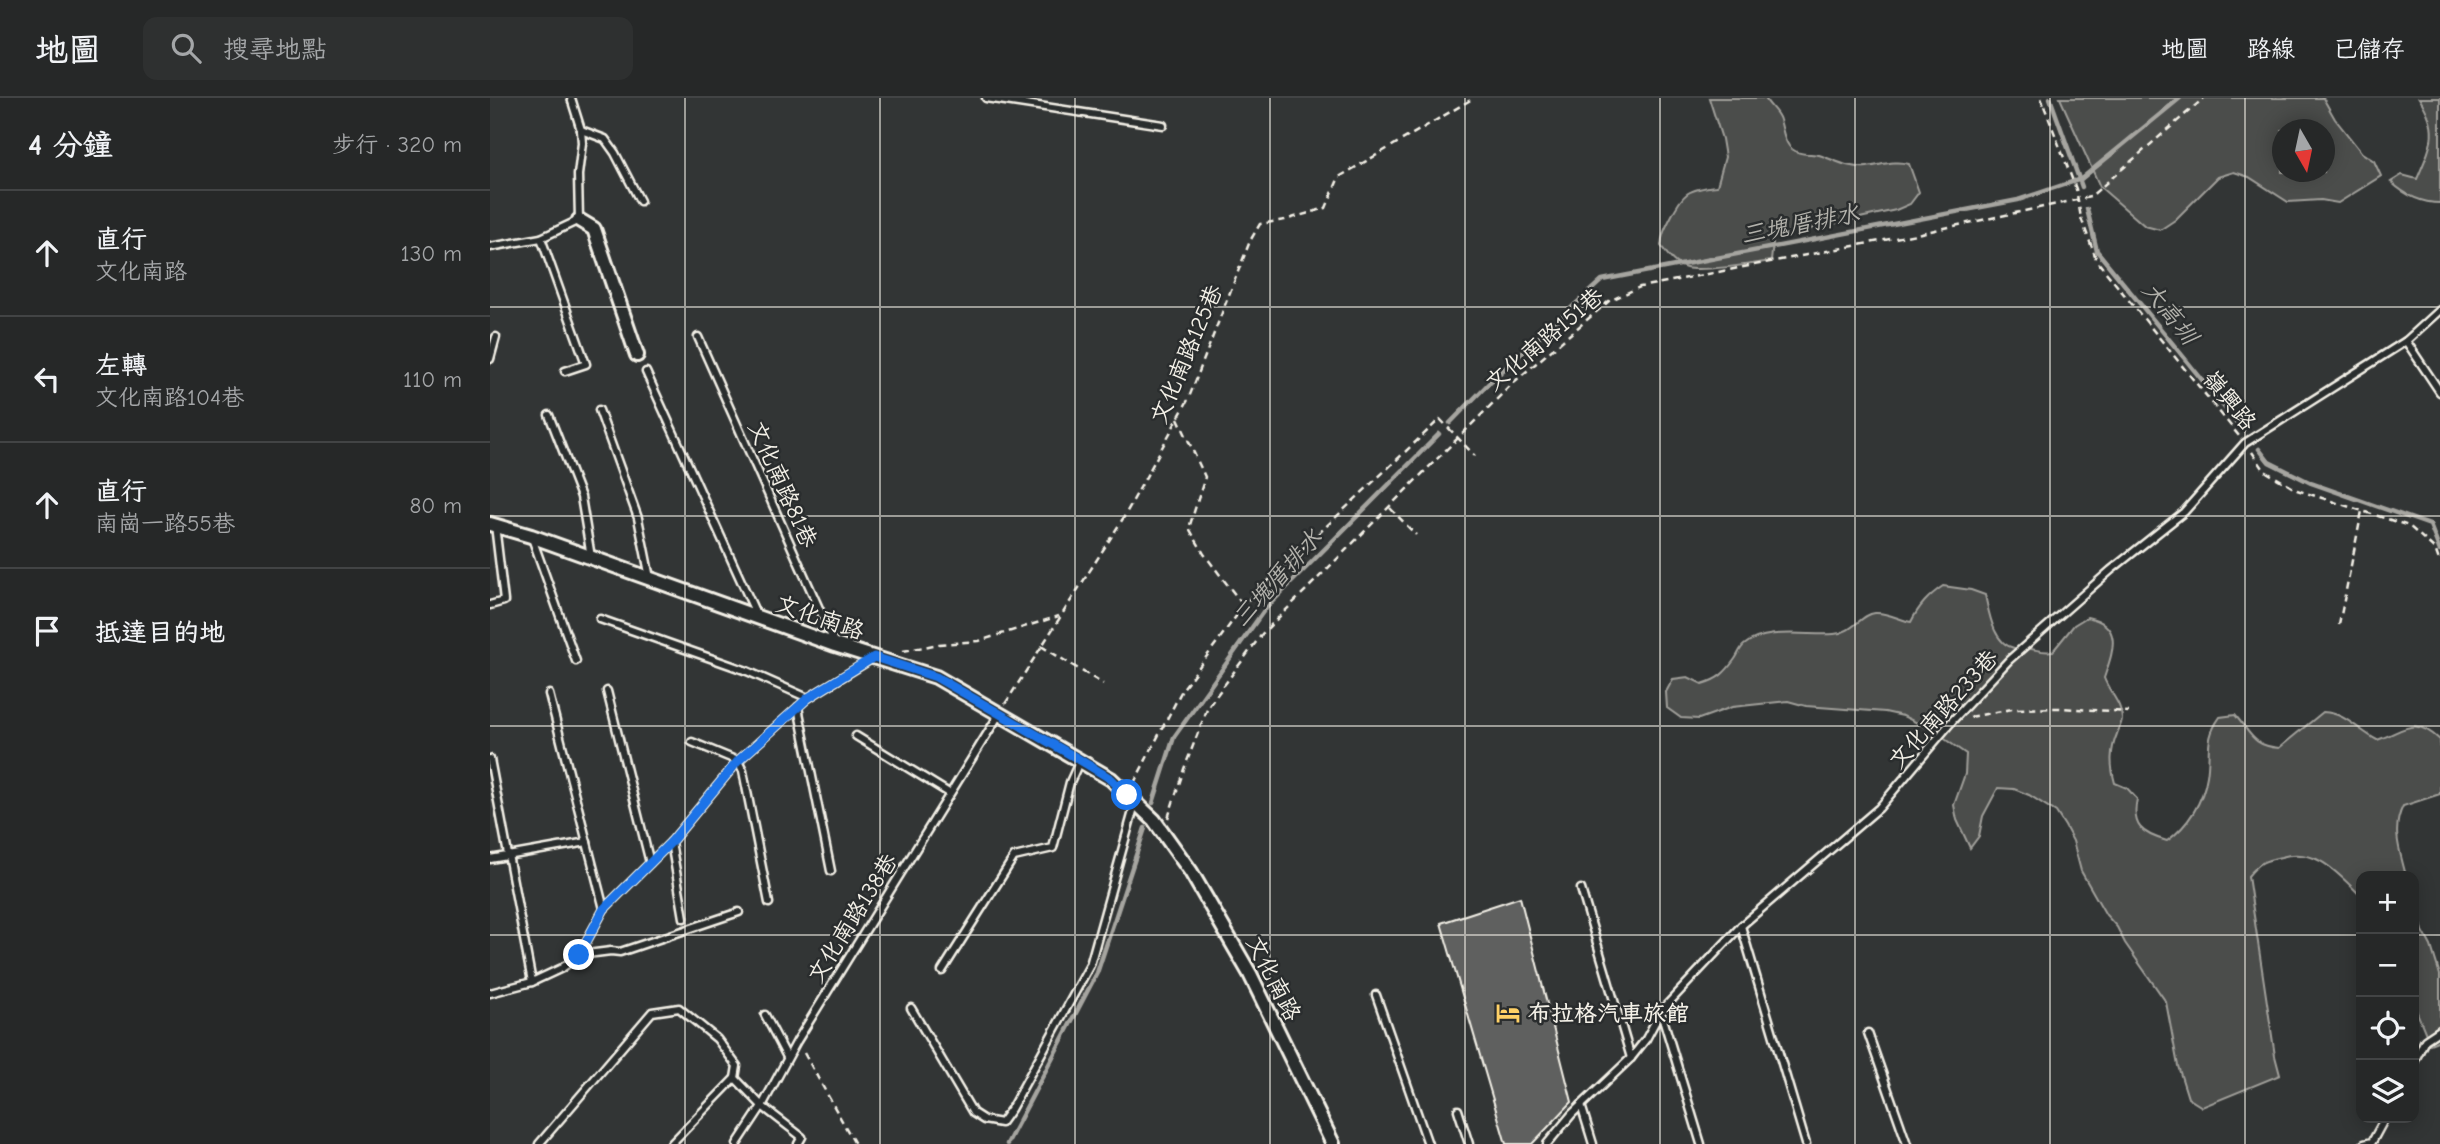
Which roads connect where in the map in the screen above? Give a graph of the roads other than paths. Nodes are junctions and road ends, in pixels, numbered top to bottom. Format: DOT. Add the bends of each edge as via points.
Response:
graph roads {
  1 [pos="571,98"];
  2 [pos="986,98"];
  3 [pos="1163,125"];
  4 [pos="581,130"];
  5 [pos="640,201"];
  6 [pos="579,220"];
  7 [pos="541,238"];
  8 [pos="490,247"];
  9 [pos="2440,310"];
  10 [pos="496,337"];
  11 [pos="698,337"];
  12 [pos="2406,341"];
  13 [pos="637,355"];
  14 [pos="490,359"];
  15 [pos="565,371"];
  16 [pos="646,372"];
  17 [pos="2440,392"];
  18 [pos="599,410"];
  19 [pos="549,415"];
  20 [pos="492,524"];
  21 [pos="531,536"];
  22 [pos="592,559"];
  23 [pos="650,580"];
  24 [pos="490,605"];
  25 [pos="757,617"];
  26 [pos="600,619"];
  27 [pos="835,645"];
  28 [pos="874,657"];
  29 [pos="576,661"];
  30 [pos="607,691"];
  31 [pos="549,694"];
  32 [pos="808,698"];
  33 [pos="798,707"];
  34 [pos="1000,713"];
  35 [pos="856,736"];
  36 [pos="692,742"];
  37 [pos="490,759"];
  38 [pos="1080,760"];
  39 [pos="738,761"];
  40 [pos="950,793"];
  41 [pos="1131,799"];
  42 [pos="587,842"];
  43 [pos="671,842"];
  44 [pos="509,854"];
  45 [pos="490,859"];
  46 [pos="650,863"];
  47 [pos="831,871"];
  48 [pos="1581,889"];
  49 [pos="769,903"];
  50 [pos="604,909"];
  51 [pos="739,912"];
  52 [pos="684,918"];
  53 [pos="1741,926"];
  54 [pos="579,955"];
  55 [pos="942,971"];
  56 [pos="532,982"];
  57 [pos="490,993"];
  58 [pos="1376,995"];
  59 [pos="911,1008"];
  60 [pos="1661,1011"];
  61 [pos="765,1016"];
  62 [pos="2440,1030"];
  63 [pos="1868,1033"];
  64 [pos="788,1057"];
  65 [pos="1631,1058"];
  66 [pos="2415,1060"];
  67 [pos="735,1078"];
  68 [pos="1581,1105"];
  69 [pos="762,1106"];
  70 [pos="1458,1110"];
  71 [pos="2382,1123"];
  72 [pos="539,1144"];
  73 [pos="671,1144"];
  74 [pos="737,1144"];
  75 [pos="798,1144"];
  76 [pos="1333,1144"];
  77 [pos="1428,1144"];
  78 [pos="1469,1144"];
  79 [pos="1547,1144"];
  80 [pos="1593,1144"];
  81 [pos="1702,1144"];
  82 [pos="1806,1144"];
  83 [pos="1907,1144"];
  84 [pos="2364,1144"];
  1 -- 4 [label="lane"];
  2 -- 3 [label="lane"];
  4 -- 5 [label="lane" via="605,139"];
  4 -- 6 [label="lane"];
  6 -- 7 [label="lane"];
  6 -- 13 [label="street" via="594,229"];
  7 -- 8 [label="lane"];
  7 -- 15 [label="lane" via="586,364"];
  9 -- 12 [label="lane, 文化南路233巷"];
  10 -- 14 [label="lane"];
  11 -- 27 [label="lane, 文化南路81巷"];
  12 -- 17 [label="lane"];
  12 -- 53 [label="lane, 文化南路233巷" via="2245,443 2184,512 2009,660 1879,808"];
  16 -- 25 [label="lane"];
  18 -- 23 [label="lane" via="638,518"];
  19 -- 22 [label="lane" via="581,497"];
  20 -- 21 [label="street, 文化南路"];
  20 -- 24 [label="lane" via="504,601"];
  21 -- 22 [label="street, 文化南路"];
  21 -- 29 [label="lane"];
  22 -- 23 [label="street, 文化南路"];
  23 -- 25 [label="street, 文化南路"];
  25 -- 27 [label="street, 文化南路"];
  26 -- 32 [label="lane" via="747,671"];
  27 -- 28 [label="street, 文化南路"];
  28 -- 32 [label="lane"];
  28 -- 34 [label="street, 文化南路" via="936,677"];
  30 -- 46 [label="lane"];
  31 -- 42 [label="lane"];
  32 -- 33 [label="lane"];
  33 -- 39 [label="lane"];
  33 -- 47 [label="lane"];
  34 -- 38 [label="street, 文化南路"];
  34 -- 40 [label="lane, 文化南路138巷"];
  35 -- 40 [label="lane"];
  36 -- 39 [label="lane"];
  37 -- 44 [label="lane"];
  38 -- 41 [label="street, 文化南路" via="1111,779"];
  38 -- 55 [label="lane" via="1053,848 1014,857"];
  39 -- 43 [label="lane"];
  39 -- 49 [label="lane"];
  40 -- 64 [label="lane, 文化南路138巷"];
  41 -- 59 [label="lane" via="1090,965 1001,1123 973,1113"];
  41 -- 76 [label="street, 文化南路" via="1154,820 1191,872 1250,974"];
  42 -- 44 [label="lane"];
  42 -- 50 [label="lane"];
  43 -- 46 [label="lane"];
  43 -- 52 [label="lane"];
  44 -- 45 [label="lane"];
  44 -- 56 [label="lane"];
  46 -- 50 [label="lane"];
  48 -- 65 [label="lane"];
  50 -- 54 [label="lane"];
  51 -- 54 [label="lane" via="620,953"];
  53 -- 60 [label="lane, 文化南路233巷"];
  53 -- 82 [label="lane"];
  54 -- 56 [label="lane"];
  56 -- 57 [label="lane"];
  58 -- 77 [label="lane"];
  60 -- 65 [label="lane, 文化南路233巷"];
  60 -- 81 [label="lane"];
  61 -- 64 [label="lane"];
  62 -- 66 [label="lane" via="2425,1040"];
  63 -- 83 [label="lane"];
  64 -- 69 [label="lane, 文化南路138巷"];
  65 -- 68 [label="lane, 文化南路233巷"];
  67 -- 69 [label="lane"];
  67 -- 72 [label="lane" via="737,1066 717,1039 679,1008 652,1012"];
  67 -- 73 [label="lane"];
  68 -- 79 [label="lane, 文化南路233巷"];
  68 -- 80 [label="lane"];
  69 -- 74 [label="lane, 文化南路138巷"];
  69 -- 75 [label="lane" via="802,1137"];
  70 -- 78 [label="lane"];
  71 -- 84 [label="lane" via="2372,1142"];
}
